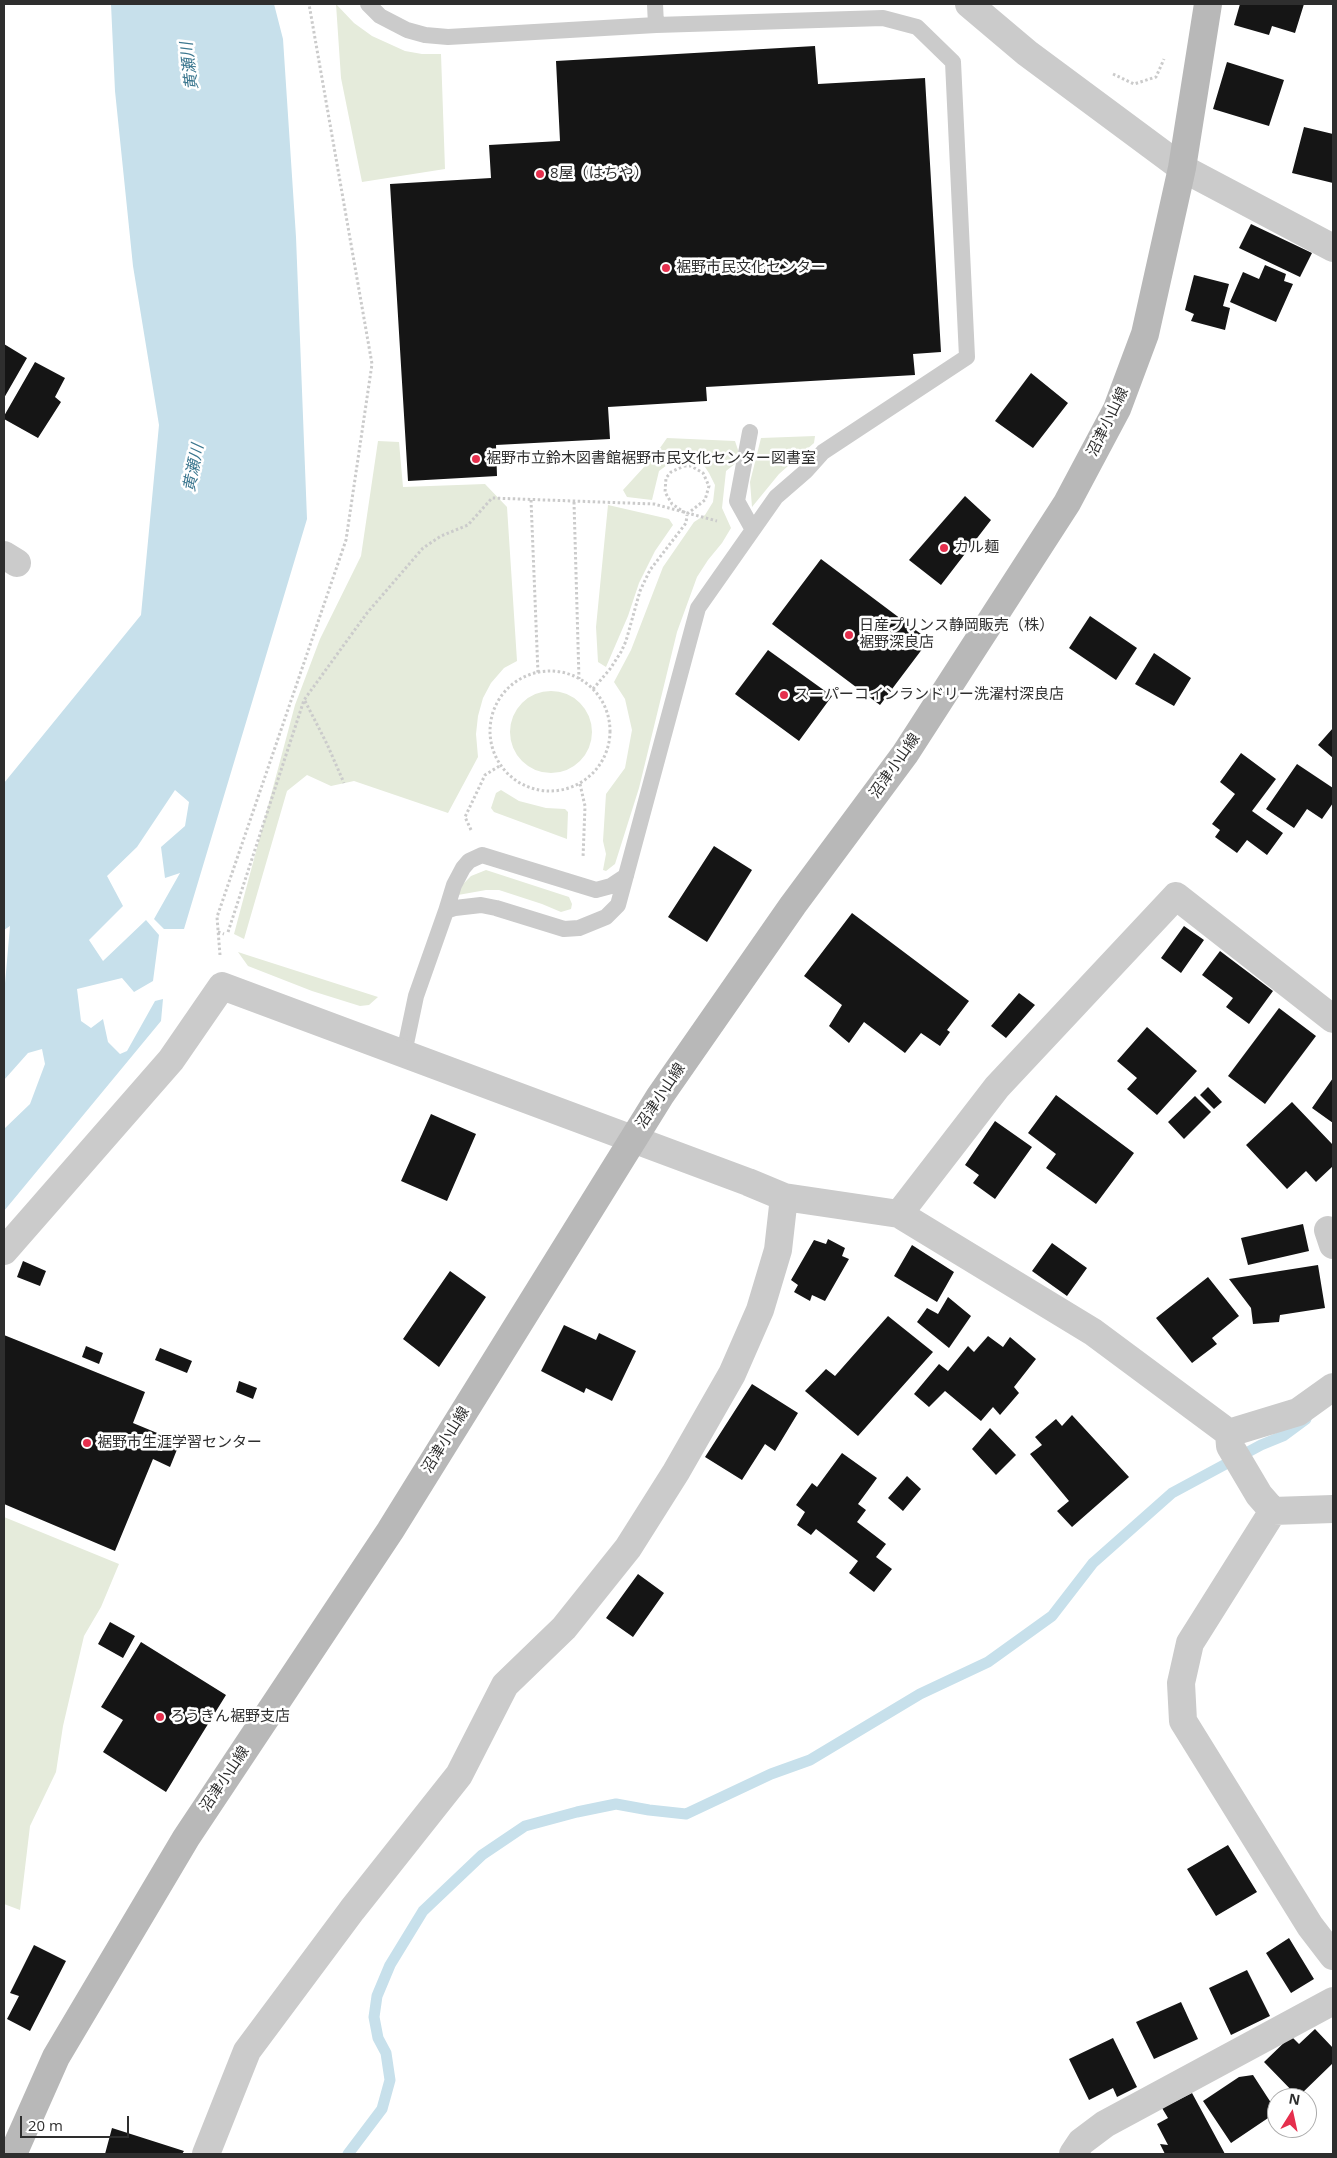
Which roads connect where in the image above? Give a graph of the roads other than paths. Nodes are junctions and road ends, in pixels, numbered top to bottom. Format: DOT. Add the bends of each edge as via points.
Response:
graph roads {
  1 [pos="368,4"];
  2 [pos="655,4"];
  3 [pos="969,4"];
  4 [pos="1208,4"];
  5 [pos="656,25"];
  6 [pos="1182,168"];
  7 [pos="1333,248"];
  8 [pos="750,432"];
  9 [pos="752,528"];
  10 [pos="626,876"];
  11 [pos="446,912"];
  12 [pos="1333,1019"];
  13 [pos="404,1053"];
  14 [pos="632,1139"];
  15 [pos="784,1197"];
  16 [pos="898,1214"];
  17 [pos="4,1251"];
  18 [pos="1333,1387"];
  19 [pos="1230,1439"];
  20 [pos="1266,1503"];
  21 [pos="1333,1509"];
  22 [pos="1333,1956"];
  23 [pos="1333,2001"];
  24 [pos="13,2154"];
  25 [pos="206,2154"];
  26 [pos="1073,2154"];
  1 -- 5 [label="lane" via="380,16 407,30 448,37"];
  2 -- 5 [label="lane"];
  3 -- 6 [label="street" via="1027,53"];
  4 -- 6 [label="main road, 沼津小山線"];
  5 -- 9 [label="lane" via="883,18 917,27 953,62 966,357 823,452 776,496"];
  6 -- 7 [label="street"];
  6 -- 14 [label="main road, 沼津小山線" via="1146,334 1117,409 1067,502 905,754 787,913"];
  8 -- 9 [label="lane" via="737,501"];
  9 -- 10 [label="lane" via="698,608"];
  10 -- 11 [label="lane" via="618,905 606,917 579,928 564,929 481,906"];
  10 -- 11 [label="lane" via="611,886 596,890 482,855 463,868"];
  11 -- 13 [label="lane" via="416,996"];
  12 -- 16 [label="street" via="1176,896 997,1088"];
  13 -- 14 [label="street"];
  13 -- 17 [label="street" via="222,986 171,1060"];
  14 -- 15 [label="street"];
  14 -- 24 [label="main road, 沼津小山線" via="390,1531 186,1838 56,2057"];
  15 -- 16 [label="street"];
  15 -- 25 [label="street" via="778,1250 760,1310 732,1374 676,1472 628,1548 570,1621 505,1685 459,1776 352,1910 247,2051"];
  16 -- 19 [label="street" via="1093,1332"];
  18 -- 19 [label="street" via="1298,1412"];
  19 -- 20 [label="street"];
  20 -- 21 [label="street"];
  20 -- 22 [label="street" via="1190,1643 1181,1684 1183,1721 1310,1926"];
  23 -- 26 [label="street" via="1105,2124 1081,2142"];
}
